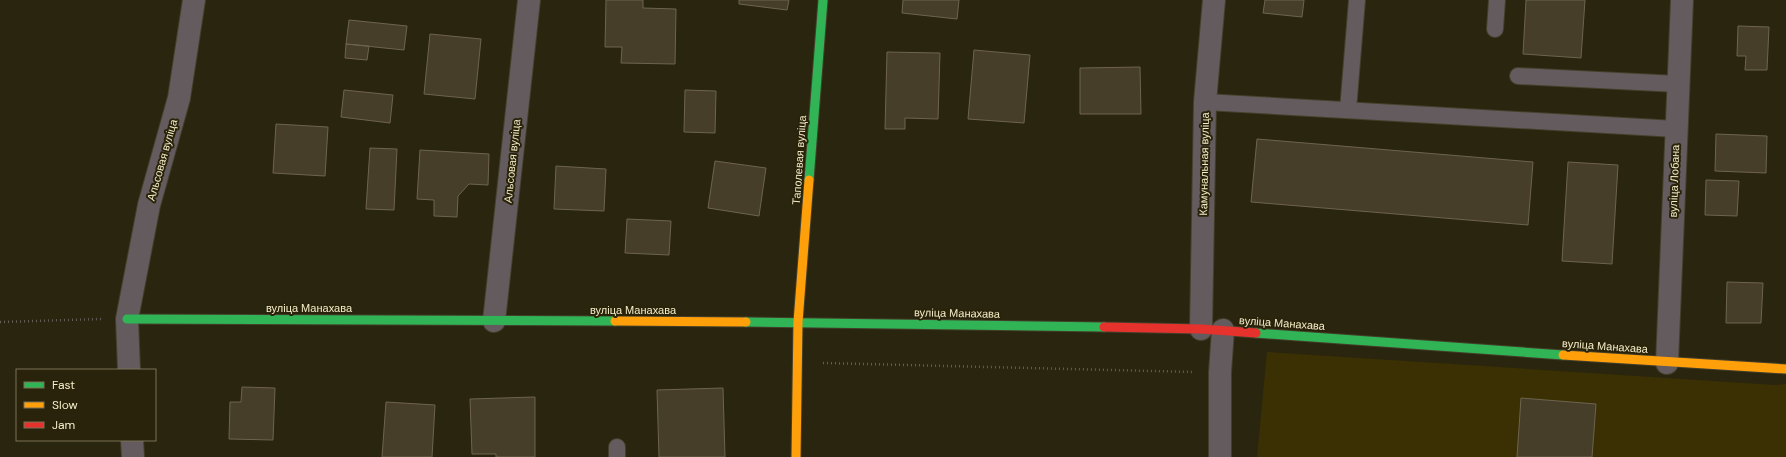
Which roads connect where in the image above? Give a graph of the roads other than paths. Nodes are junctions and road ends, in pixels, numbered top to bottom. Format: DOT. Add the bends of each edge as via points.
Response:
graph roads {
  1 [pos="194,0"];
  2 [pos="529,0"];
  3 [pos="823,0"];
  4 [pos="1214,0"];
  5 [pos="1356,0"];
  6 [pos="1498,0"];
  7 [pos="1682,0"];
  8 [pos="1495,29"];
  9 [pos="1518,76"];
  10 [pos="1678,84"];
  11 [pos="1205,102"];
  12 [pos="1348,110"];
  13 [pos="1676,129"];
  14 [pos="127,319"];
  15 [pos="494,322"];
  16 [pos="798,322"];
  17 [pos="1202,329"];
  18 [pos="1223,330"];
  19 [pos="1667,363"];
  20 [pos="129,369"];
  21 [pos="1786,369"];
  22 [pos="132,441"];
  23 [pos="133,457"];
  24 [pos="796,457"];
  25 [pos="1220,457"];
  1 -- 14 [label="street, Альсовая вуліца" via="179,98 149,205"];
  2 -- 15 [label="street, Альсовая вуліца"];
  3 -- 16 [label="street, Таполевая вуліца"];
  4 -- 11 [label="street, Камунальная вуліца"];
  5 -- 12 [label="lane"];
  6 -- 8 [label="lane"];
  7 -- 10 [label="street, вуліца Лобана"];
  9 -- 10 [label="lane"];
  10 -- 13 [label="street, вуліца Лобана"];
  11 -- 12 [label="lane"];
  11 -- 17 [label="street, Камунальная вуліца"];
  12 -- 13 [label="lane"];
  13 -- 19 [label="street, вуліца Лобана"];
  14 -- 15 [label="street, вуліца Манахава"];
  14 -- 20 [label="street, Альсовая вуліца"];
  15 -- 16 [label="street, вуліца Манахава"];
  16 -- 17 [label="street, вуліца Манахава"];
  16 -- 24 [label="street, Таполевая вуліца"];
  17 -- 18 [label="street, вуліца Манахава"];
  18 -- 19 [label="street, вуліца Манахава"];
  18 -- 25 [label="street" via="1220,372"];
  19 -- 21 [label="street, вуліца Манахава"];
  22 -- 23 [label="street"];
}
